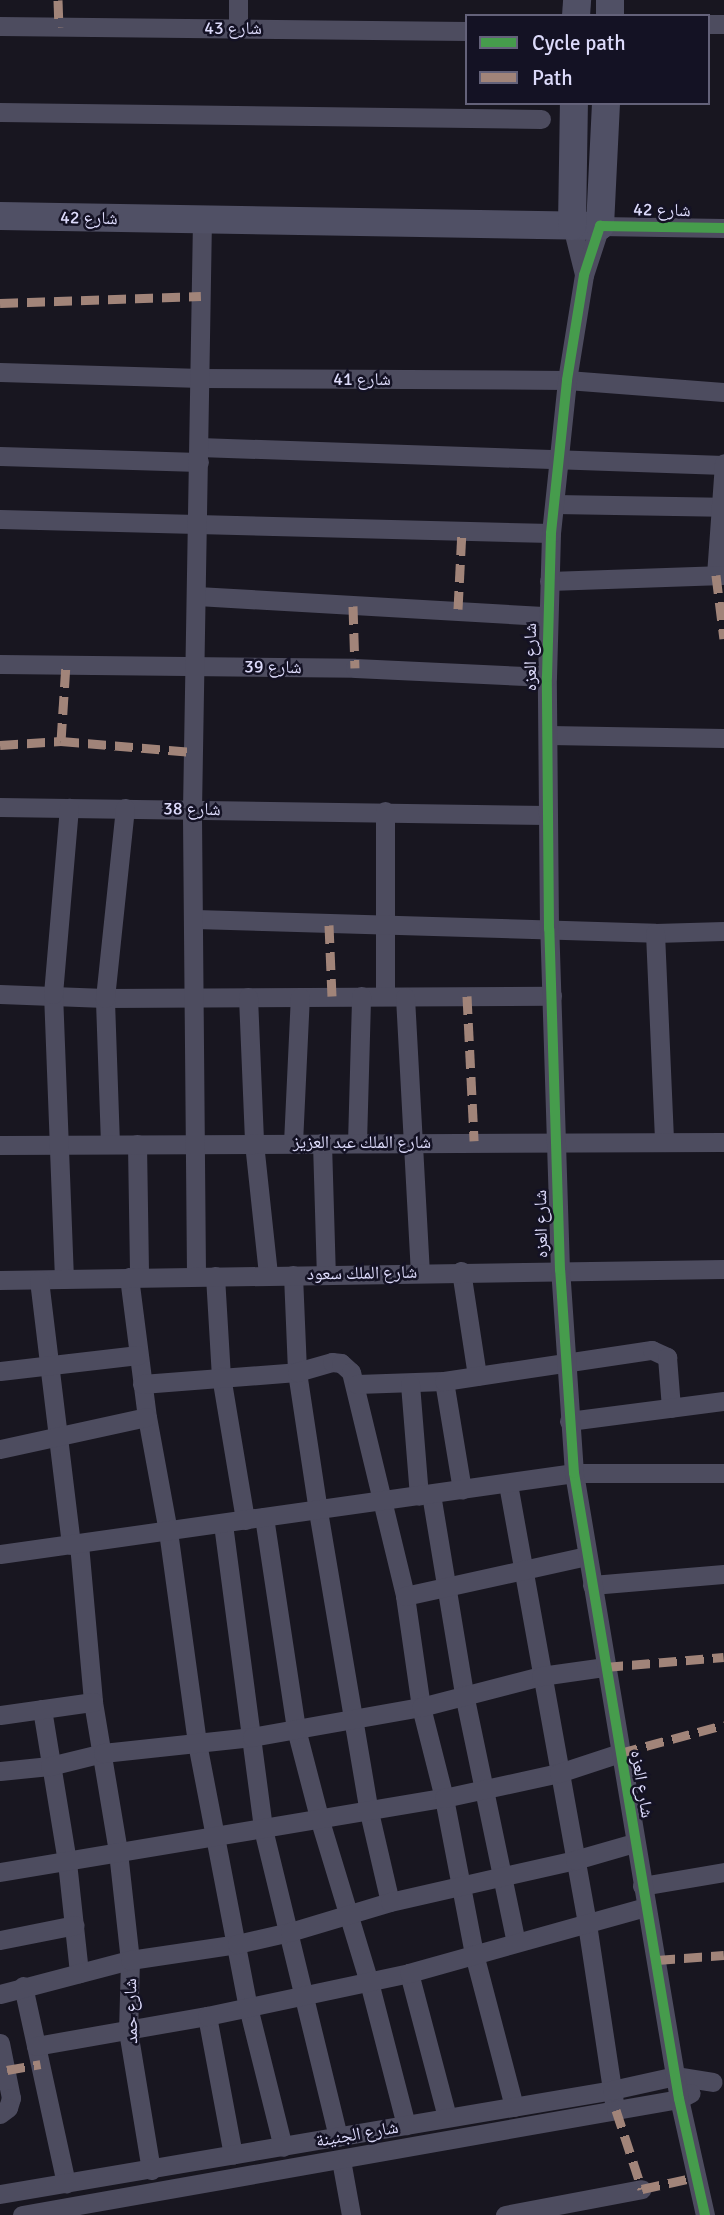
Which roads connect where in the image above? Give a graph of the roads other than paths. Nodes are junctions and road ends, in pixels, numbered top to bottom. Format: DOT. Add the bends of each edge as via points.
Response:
graph roads {
  1 [pos="239,0"];
  2 [pos="0,26"];
  3 [pos="238,28"];
  4 [pos="465,31"];
  5 [pos="574,105"];
  6 [pos="606,105"];
  7 [pos="0,112"];
  8 [pos="541,119"];
  9 [pos="0,216"];
  10 [pos="202,220"];
  11 [pos="586,226"];
  12 [pos="724,228"];
  13 [pos="584,275"];
  14 [pos="0,372"];
  15 [pos="201,378"];
  16 [pos="568,380"];
  17 [pos="724,392"];
  18 [pos="199,455"];
  19 [pos="0,456"];
  20 [pos="560,458"];
  21 [pos="724,464"];
  22 [pos="555,504"];
  23 [pos="719,507"];
  24 [pos="0,519"];
  25 [pos="198,524"];
  26 [pos="551,533"];
  27 [pos="720,575"];
  28 [pos="549,581"];
  29 [pos="197,596"];
  30 [pos="547,616"];
  31 [pos="0,664"];
  32 [pos="196,666"];
  33 [pos="547,677"];
  34 [pos="549,735"];
  35 [pos="724,738"];
  36 [pos="0,807"];
  37 [pos="69,808"];
  38 [pos="125,808"];
  39 [pos="192,810"];
  40 [pos="385,811"];
  41 [pos="547,815"];
  42 [pos="195,919"];
  43 [pos="385,927"];
  44 [pos="549,929"];
  45 [pos="724,930"];
  46 [pos="654,933"];
  47 [pos="0,994"];
  48 [pos="53,994"];
  49 [pos="195,996"];
  50 [pos="248,996"];
  51 [pos="361,996"];
  52 [pos="385,996"];
  53 [pos="552,996"];
  54 [pos="300,997"];
  55 [pos="405,997"];
  56 [pos="105,998"];
  57 [pos="664,1141"];
  58 [pos="414,1142"];
  59 [pos="558,1142"];
  60 [pos="724,1142"];
  61 [pos="254,1143"];
  62 [pos="293,1143"];
  63 [pos="322,1143"];
  64 [pos="356,1143"];
  65 [pos="58,1144"];
  66 [pos="110,1144"];
  67 [pos="137,1144"];
  68 [pos="197,1144"];
  69 [pos="0,1145"];
  70 [pos="724,1269"];
  71 [pos="559,1270"];
  72 [pos="461,1271"];
  73 [pos="420,1273"];
  74 [pos="326,1274"];
  75 [pos="268,1275"];
  76 [pos="293,1275"];
  77 [pos="205,1276"];
  78 [pos="134,1277"];
  79 [pos="64,1279"];
  80 [pos="0,1280"];
  81 [pos="39,1280"];
  82 [pos="138,1355"];
  83 [pos="566,1362"];
  84 [pos="51,1365"];
  85 [pos="0,1371"];
  86 [pos="297,1372"];
  87 [pos="221,1376"];
  88 [pos="477,1376"];
  89 [pos="444,1381"];
  90 [pos="142,1384"];
  91 [pos="356,1384"];
  92 [pos="410,1384"];
  93 [pos="724,1401"];
  94 [pos="671,1408"];
  95 [pos="147,1417"];
  96 [pos="569,1421"];
  97 [pos="57,1436"];
  98 [pos="0,1449"];
  99 [pos="574,1473"];
  100 [pos="724,1473"];
  101 [pos="508,1484"];
  102 [pos="462,1490"];
  103 [pos="425,1495"];
  104 [pos="380,1501"];
  105 [pos="318,1511"];
  106 [pos="255,1519"];
  107 [pos="223,1524"];
  108 [pos="169,1531"];
  109 [pos="75,1544"];
  110 [pos="0,1554"];
  111 [pos="587,1556"];
  112 [pos="524,1570"];
  113 [pos="724,1574"];
  114 [pos="592,1585"];
  115 [pos="448,1587"];
  116 [pos="405,1596"];
  117 [pos="605,1667"];
  118 [pos="541,1676"];
  119 [pos="464,1694"];
  120 [pos="93,1702"];
  121 [pos="421,1707"];
  122 [pos="42,1709"];
  123 [pos="0,1715"];
  124 [pos="355,1718"];
  125 [pos="296,1729"];
  126 [pos="252,1737"];
  127 [pos="197,1742"];
  128 [pos="103,1753"];
  129 [pos="620,1754"];
  130 [pos="50,1766"];
  131 [pos="0,1771"];
  132 [pos="559,1773"];
  133 [pos="482,1789"];
  134 [pos="444,1798"];
  135 [pos="369,1812"];
  136 [pos="320,1821"];
  137 [pos="263,1829"];
  138 [pos="215,1836"];
  139 [pos="634,1843"];
  140 [pos="118,1852"];
  141 [pos="575,1860"];
  142 [pos="66,1862"];
  143 [pos="0,1872"];
  144 [pos="724,1872"];
  145 [pos="501,1876"];
  146 [pos="461,1884"];
  147 [pos="642,1886"];
  148 [pos="390,1902"];
  149 [pos="646,1907"];
  150 [pos="349,1915"];
  151 [pos="587,1924"];
  152 [pos="75,1925"];
  153 [pos="290,1933"];
  154 [pos="0,1940"];
  155 [pos="516,1942"];
  156 [pos="237,1944"];
  157 [pos="474,1954"];
  158 [pos="130,1960"];
  159 [pos="79,1973"];
  160 [pos="409,1973"];
  161 [pos="369,1982"];
  162 [pos="23,1986"];
  163 [pos="0,1994"];
  164 [pos="304,1996"];
  165 [pos="248,2007"];
  166 [pos="207,2016"];
  167 [pos="128,2031"];
  168 [pos="0,2043"];
  169 [pos="36,2046"];
  170 [pos="675,2076"];
  171 [pos="718,2081"];
  172 [pos="612,2090"];
  173 [pos="679,2099"];
  174 [pos="514,2106"];
  175 [pos="616,2110"];
  176 [pos="0,2114"];
  177 [pos="447,2117"];
  178 [pos="406,2125"];
  179 [pos="330,2138"];
  180 [pos="283,2147"];
  181 [pos="233,2155"];
  182 [pos="334,2161"];
  183 [pos="151,2170"];
  184 [pos="66,2183"];
  185 [pos="642,2189"];
  186 [pos="0,2194"];
  187 [pos="22,2215"];
  188 [pos="351,2215"];
  189 [pos="505,2215"];
  190 [pos="705,2215"];
  1 -- 3 [label="street"];
  2 -- 3 [label="street, شارع 43"];
  3 -- 4 [label="street, شارع 43"];
  5 -- 11 [label="main road, شارع العزه"];
  6 -- 11 [label="main road, شارع العزه"];
  7 -- 8 [label="street"];
  9 -- 10 [label="main road, شارع 42"];
  10 -- 11 [label="main road, شارع 42"];
  10 -- 15 [label="street"];
  11 -- 12 [label="street, شارع 42"];
  11 -- 13 [label="street, شارع العزه"];
  11 -- 13 [label="street, شارع العزه"];
  13 -- 16 [label="street, شارع العزه"];
  14 -- 15 [label="street, شارع 41"];
  15 -- 16 [label="street, شارع 41"];
  15 -- 18 [label="street"];
  16 -- 17 [label="street, شارع 41"];
  16 -- 20 [label="street, شارع العزه"];
  18 -- 19 [label="street"];
  18 -- 20 [label="street"];
  18 -- 25 [label="street"];
  20 -- 21 [label="street"];
  20 -- 22 [label="street, شارع العزه"];
  21 -- 23 [label="street"];
  22 -- 23 [label="street"];
  22 -- 26 [label="street, شارع العزه"];
  23 -- 27 [label="street"];
  24 -- 25 [label="street"];
  25 -- 26 [label="street"];
  25 -- 29 [label="street"];
  26 -- 28 [label="street, شارع العزه"];
  27 -- 28 [label="street"];
  28 -- 30 [label="street, شارع العزه"];
  29 -- 30 [label="street"];
  29 -- 32 [label="street"];
  30 -- 33 [label="street, شارع العزه"];
  31 -- 32 [label="street, شارع 39"];
  32 -- 33 [label="street, شارع 39"];
  32 -- 39 [label="street"];
  33 -- 34 [label="street, شارع العزه"];
  34 -- 35 [label="street"];
  34 -- 41 [label="street, شارع العزه"];
  36 -- 37 [label="street, شارع 38"];
  37 -- 38 [label="street, شارع 38"];
  37 -- 48 [label="street"];
  38 -- 39 [label="street, شارع 38"];
  38 -- 56 [label="street"];
  39 -- 40 [label="street, شارع 38"];
  39 -- 42 [label="street"];
  40 -- 41 [label="street, شارع 38"];
  40 -- 43 [label="street"];
  41 -- 44 [label="street, شارع العزه"];
  42 -- 43 [label="street"];
  42 -- 49 [label="street"];
  43 -- 44 [label="street"];
  43 -- 52 [label="street"];
  44 -- 46 [label="street"];
  44 -- 53 [label="street, شارع العزه"];
  45 -- 46 [label="street"];
  46 -- 57 [label="street"];
  47 -- 48 [label="street"];
  48 -- 56 [label="street"];
  48 -- 65 [label="street"];
  49 -- 50 [label="street"];
  49 -- 56 [label="street"];
  49 -- 68 [label="street"];
  50 -- 54 [label="street"];
  50 -- 61 [label="street"];
  51 -- 52 [label="street"];
  51 -- 54 [label="street"];
  51 -- 64 [label="street"];
  52 -- 55 [label="street"];
  53 -- 55 [label="street"];
  53 -- 59 [label="street, شارع العزه"];
  54 -- 62 [label="street"];
  55 -- 58 [label="street"];
  56 -- 66 [label="street"];
  57 -- 59 [label="street, شارع الملك عبد العزيز"];
  57 -- 60 [label="street, شارع الملك عبد العزيز"];
  58 -- 59 [label="street, شارع الملك عبد العزيز"];
  58 -- 64 [label="street, شارع الملك عبد العزيز"];
  58 -- 73 [label="street"];
  59 -- 71 [label="street, شارع العزه"];
  61 -- 62 [label="street, شارع الملك عبد العزيز"];
  61 -- 68 [label="street, شارع الملك عبد العزيز"];
  61 -- 75 [label="street"];
  62 -- 63 [label="street, شارع الملك عبد العزيز"];
  63 -- 64 [label="street, شارع الملك عبد العزيز"];
  63 -- 74 [label="street"];
  65 -- 66 [label="street, شارع الملك عبد العزيز"];
  65 -- 69 [label="street, شارع الملك عبد العزيز"];
  65 -- 79 [label="street"];
  66 -- 67 [label="street, شارع الملك عبد العزيز"];
  67 -- 68 [label="street, شارع الملك عبد العزيز"];
  67 -- 78 [label="street"];
  68 -- 77 [label="street"];
  70 -- 71 [label="street, شارع الملك سعود"];
  71 -- 72 [label="street, شارع الملك سعود"];
  71 -- 83 [label="street, شارع العزه"];
  72 -- 73 [label="street, شارع الملك سعود"];
  72 -- 88 [label="street"];
  73 -- 74 [label="street, شارع الملك سعود"];
  74 -- 76 [label="street, شارع الملك سعود"];
  75 -- 76 [label="street, شارع الملك سعود"];
  75 -- 77 [label="street, شارع الملك سعود"];
  76 -- 86 [label="street"];
  77 -- 78 [label="street, شارع الملك سعود"];
  77 -- 87 [label="street"];
  78 -- 79 [label="street, شارع الملك سعود"];
  78 -- 82 [label="street"];
  79 -- 81 [label="street, شارع الملك سعود"];
  80 -- 81 [label="street, شارع الملك سعود"];
  81 -- 84 [label="street, شارع حمد"];
  82 -- 84 [label="street"];
  82 -- 90 [label="street"];
  83 -- 88 [label="street"];
  83 -- 94 [label="street" via="658,1351 668,1362"];
  83 -- 96 [label="street, شارع العزه"];
  84 -- 85 [label="street"];
  84 -- 97 [label="street, شارع حمد"];
  86 -- 87 [label="street"];
  86 -- 91 [label="street" via="336,1362 348,1368"];
  86 -- 105 [label="street"];
  87 -- 90 [label="street"];
  87 -- 106 [label="street"];
  88 -- 89 [label="street"];
  89 -- 92 [label="street"];
  89 -- 102 [label="street"];
  90 -- 95 [label="street"];
  91 -- 92 [label="street"];
  91 -- 104 [label="street"];
  92 -- 103 [label="street"];
  93 -- 94 [label="street"];
  94 -- 96 [label="street"];
  95 -- 97 [label="street"];
  95 -- 108 [label="street"];
  96 -- 99 [label="street, شارع العزه"];
  97 -- 98 [label="street"];
  97 -- 109 [label="street, شارع حمد"];
  99 -- 100 [label="street"];
  99 -- 101 [label="street"];
  99 -- 111 [label="street, شارع العزه"];
  101 -- 102 [label="street"];
  101 -- 112 [label="street"];
  102 -- 103 [label="street"];
  103 -- 104 [label="street"];
  103 -- 115 [label="street"];
  104 -- 105 [label="street"];
  104 -- 116 [label="street"];
  105 -- 106 [label="street"];
  105 -- 124 [label="street"];
  106 -- 107 [label="street"];
  106 -- 125 [label="street"];
  107 -- 108 [label="street"];
  107 -- 126 [label="street"];
  108 -- 109 [label="street"];
  108 -- 127 [label="street"];
  109 -- 110 [label="street"];
  109 -- 120 [label="street, شارع حمد"];
  111 -- 112 [label="street"];
  111 -- 114 [label="street, شارع العزه"];
  112 -- 115 [label="street"];
  112 -- 118 [label="street"];
  113 -- 114 [label="street"];
  114 -- 117 [label="street, شارع العزه"];
  115 -- 116 [label="street"];
  115 -- 119 [label="street"];
  116 -- 121 [label="street"];
  117 -- 118 [label="street"];
  117 -- 129 [label="street, شارع العزه"];
  118 -- 119 [label="street"];
  118 -- 132 [label="street"];
  119 -- 121 [label="street"];
  119 -- 133 [label="street"];
  120 -- 122 [label="street"];
  120 -- 128 [label="street, شارع حمد"];
  121 -- 124 [label="street"];
  121 -- 134 [label="street"];
  122 -- 123 [label="street"];
  122 -- 130 [label="street"];
  124 -- 125 [label="street"];
  124 -- 135 [label="street"];
  125 -- 126 [label="street"];
  125 -- 136 [label="street"];
  126 -- 127 [label="street"];
  126 -- 137 [label="street"];
  127 -- 128 [label="street"];
  127 -- 138 [label="street"];
  128 -- 130 [label="street"];
  128 -- 140 [label="street, شارع حمد"];
  129 -- 132 [label="street"];
  129 -- 139 [label="street, شارع العزه"];
  130 -- 131 [label="street"];
  130 -- 142 [label="street"];
  132 -- 133 [label="street"];
  132 -- 141 [label="street"];
  133 -- 134 [label="street"];
  133 -- 145 [label="street"];
  134 -- 135 [label="street"];
  134 -- 146 [label="street"];
  135 -- 136 [label="street"];
  135 -- 148 [label="street"];
  136 -- 137 [label="street"];
  136 -- 150 [label="street"];
  137 -- 138 [label="street"];
  137 -- 153 [label="street"];
  138 -- 140 [label="street"];
  138 -- 156 [label="street"];
  139 -- 141 [label="street"];
  139 -- 147 [label="street, شارع العزه"];
  140 -- 142 [label="street"];
  140 -- 158 [label="street, شارع حمد"];
  141 -- 145 [label="street"];
  141 -- 151 [label="street"];
  142 -- 143 [label="street"];
  142 -- 152 [label="street"];
  144 -- 147 [label="street"];
  145 -- 146 [label="street"];
  145 -- 155 [label="street"];
  146 -- 148 [label="street"];
  146 -- 157 [label="street"];
  147 -- 149 [label="street, شارع العزه"];
  148 -- 150 [label="street"];
  149 -- 151 [label="street"];
  149 -- 170 [label="street, شارع العزه"];
  150 -- 153 [label="street"];
  150 -- 161 [label="street"];
  151 -- 155 [label="street"];
  151 -- 172 [label="street"];
  152 -- 154 [label="street"];
  152 -- 159 [label="street"];
  153 -- 156 [label="street"];
  153 -- 164 [label="street"];
  155 -- 157 [label="street"];
  156 -- 158 [label="street"];
  156 -- 165 [label="street"];
  157 -- 160 [label="street"];
  157 -- 174 [label="street"];
  158 -- 159 [label="street"];
  158 -- 167 [label="street, شارع حمد"];
  159 -- 162 [label="street"];
  160 -- 161 [label="street"];
  160 -- 177 [label="street"];
  161 -- 164 [label="street"];
  161 -- 178 [label="street"];
  162 -- 163 [label="street"];
  162 -- 169 [label="street"];
  164 -- 165 [label="street"];
  164 -- 179 [label="street"];
  165 -- 166 [label="street"];
  165 -- 180 [label="street"];
  166 -- 167 [label="street"];
  166 -- 181 [label="street"];
  167 -- 169 [label="street"];
  167 -- 183 [label="street, شارع حمد"];
  168 -- 176 [label="street" via="11,2098"];
  169 -- 184 [label="street"];
  170 -- 171 [label="street, شارع الجنينة"];
  170 -- 172 [label="street, شارع الجنينة"];
  170 -- 173 [label="street, شارع العزه"];
  171 -- 173 [label="street, شارع الجنينة"];
  172 -- 174 [label="street, شارع الجنينة"];
  172 -- 175 [label="street"];
  173 -- 175 [label="street, شارع الجنينة"];
  173 -- 190 [label="street, شارع العزه"];
  174 -- 177 [label="street, شارع الجنينة"];
  175 -- 182 [label="street, شارع الجنينة"];
  177 -- 178 [label="street, شارع الجنينة"];
  178 -- 179 [label="street, شارع الجنينة"];
  179 -- 180 [label="street, شارع الجنينة"];
  179 -- 182 [label="street"];
  180 -- 181 [label="street, شارع الجنينة"];
  181 -- 183 [label="street, شارع الجنينة"];
  182 -- 187 [label="street, شارع الجنينة"];
  182 -- 188 [label="street"];
  183 -- 184 [label="street, شارع الجنينة"];
  184 -- 186 [label="street, شارع الجنينة"];
  185 -- 189 [label="street"];
}
